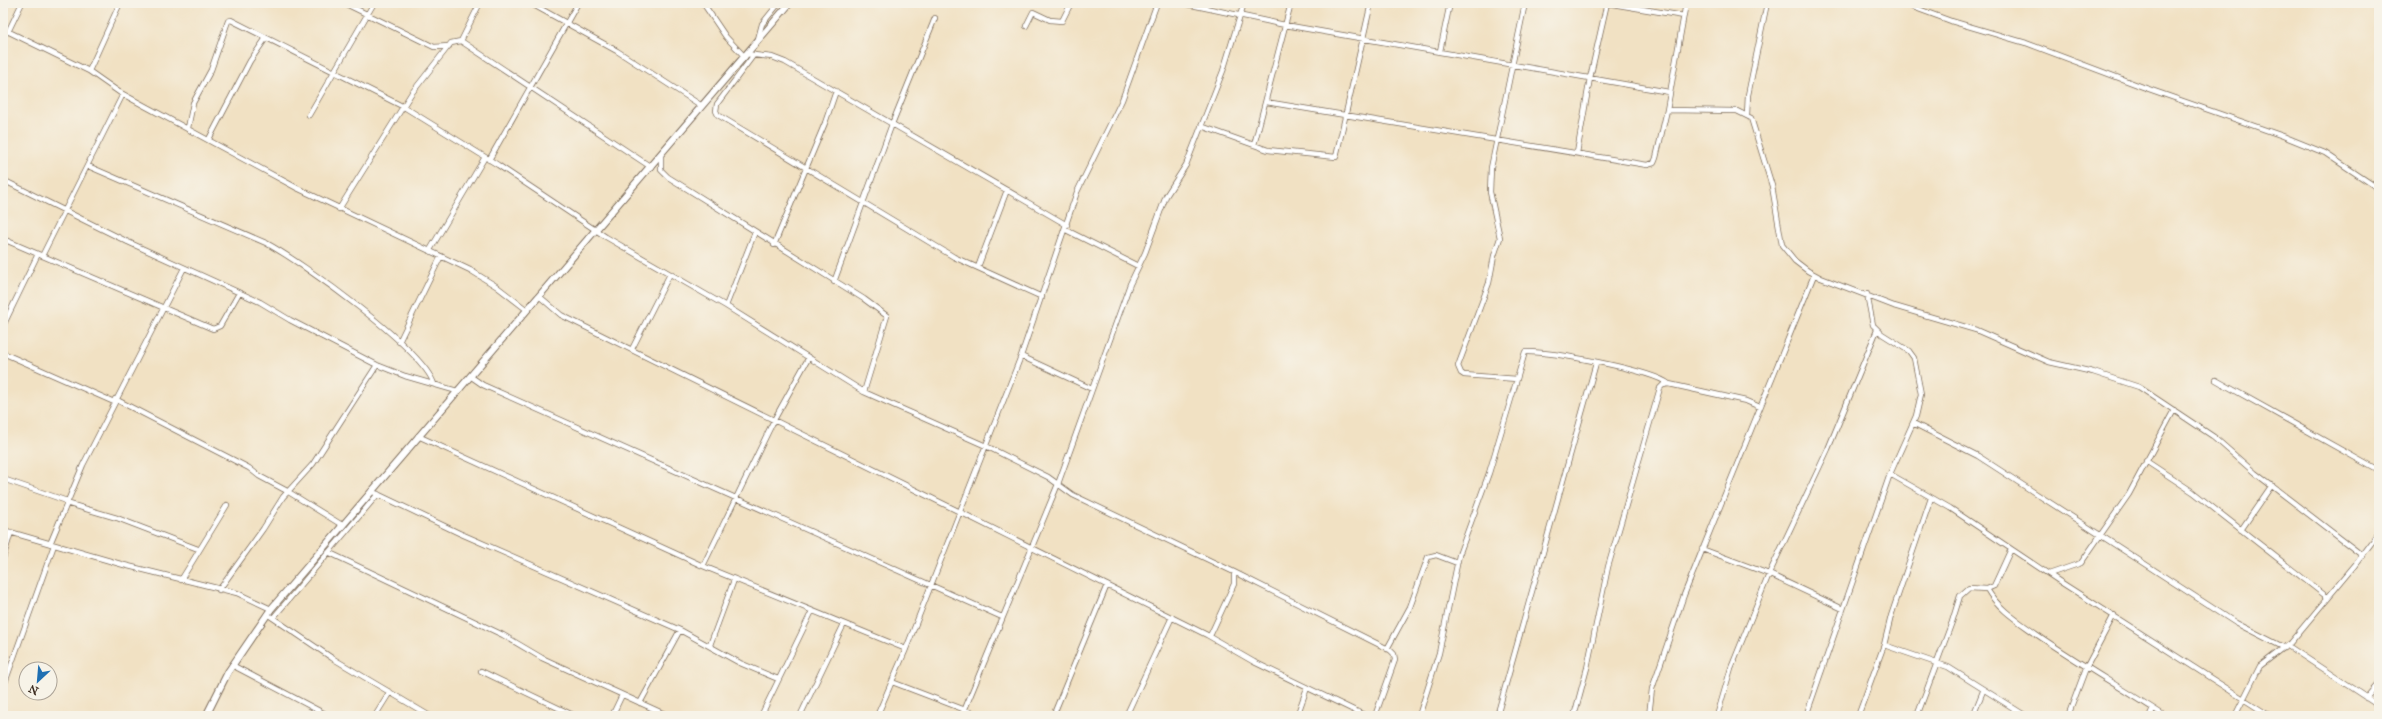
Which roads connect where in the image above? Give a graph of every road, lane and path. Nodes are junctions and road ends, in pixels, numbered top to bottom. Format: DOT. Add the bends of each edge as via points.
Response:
graph roads {
  1 [pos="22,3"];
  2 [pos="120,3"];
  3 [pos="344,3"];
  4 [pos="374,3"];
  5 [pos="480,3"];
  6 [pos="530,3"];
  7 [pos="578,3"];
  8 [pos="703,3"];
  9 [pos="779,3"];
  10 [pos="790,3"];
  11 [pos="1071,3"];
  12 [pos="1157,3"];
  13 [pos="1182,3"];
  14 [pos="1244,3"];
  15 [pos="1291,3"];
  16 [pos="1371,3"];
  17 [pos="1450,3"];
  18 [pos="1525,3"];
  19 [pos="1607,3"];
  20 [pos="1686,3"];
  21 [pos="1767,3"];
  22 [pos="1902,3"];
  23 [pos="366,15"];
  24 [pos="1239,16"];
  25 [pos="1684,16"];
  26 [pos="935,18"];
  27 [pos="566,22"];
  28 [pos="1285,25"];
  29 [pos="1026,26"];
  30 [pos="3,29"];
  31 [pos="8,32"];
  32 [pos="266,38"];
  33 [pos="1364,38"];
  34 [pos="461,41"];
  35 [pos="758,41"];
  36 [pos="448,46"];
  37 [pos="1440,51"];
  38 [pos="748,56"];
  39 [pos="1512,64"];
  40 [pos="89,71"];
  41 [pos="334,71"];
  42 [pos="1590,78"];
  43 [pos="533,86"];
  44 [pos="836,91"];
  45 [pos="1669,92"];
  46 [pos="123,94"];
  47 [pos="1266,102"];
  48 [pos="702,106"];
  49 [pos="404,107"];
  50 [pos="1667,110"];
  51 [pos="1347,114"];
  52 [pos="309,115"];
  53 [pos="1747,115"];
  54 [pos="892,124"];
  55 [pos="1201,126"];
  56 [pos="188,128"];
  57 [pos="209,139"];
  58 [pos="1496,139"];
  59 [pos="1254,145"];
  60 [pos="1577,153"];
  61 [pos="661,154"];
  62 [pos="487,159"];
  63 [pos="88,166"];
  64 [pos="650,167"];
  65 [pos="805,168"];
  66 [pos="3,180"];
  67 [pos="2379,189"];
  68 [pos="1007,190"];
  69 [pos="863,202"];
  70 [pos="339,209"];
  71 [pos="66,210"];
  72 [pos="1066,227"];
  73 [pos="595,230"];
  74 [pos="755,232"];
  75 [pos="3,239"];
  76 [pos="774,245"];
  77 [pos="430,250"];
  78 [pos="40,255"];
  79 [pos="441,256"];
  80 [pos="1138,266"];
  81 [pos="978,267"];
  82 [pos="184,268"];
  83 [pos="670,274"];
  84 [pos="1814,275"];
  85 [pos="834,282"];
  86 [pos="239,293"];
  87 [pos="1867,294"];
  88 [pos="539,296"];
  89 [pos="1042,297"];
  90 [pos="726,306"];
  91 [pos="163,309"];
  92 [pos="527,310"];
  93 [pos="3,326"];
  94 [pos="1877,330"];
  95 [pos="399,342"];
  96 [pos="632,349"];
  97 [pos="3,353"];
  98 [pos="1021,356"];
  99 [pos="809,357"];
  100 [pos="1596,363"];
  101 [pos="377,365"];
  102 [pos="470,376"];
  103 [pos="1517,379"];
  104 [pos="2216,380"];
  105 [pos="434,384"];
  106 [pos="1669,384"];
  107 [pos="1092,389"];
  108 [pos="457,391"];
  109 [pos="864,392"];
  110 [pos="115,401"];
  111 [pos="1760,407"];
  112 [pos="2174,410"];
  113 [pos="774,420"];
  114 [pos="1913,423"];
  115 [pos="418,436"];
  116 [pos="986,446"];
  117 [pos="2146,461"];
  118 [pos="2379,471"];
  119 [pos="1890,474"];
  120 [pos="3,479"];
  121 [pos="1058,484"];
  122 [pos="2272,485"];
  123 [pos="287,491"];
  124 [pos="371,491"];
  125 [pos="378,494"];
  126 [pos="736,498"];
  127 [pos="1931,498"];
  128 [pos="66,502"];
  129 [pos="227,505"];
  130 [pos="960,512"];
  131 [pos="342,525"];
  132 [pos="3,530"];
  133 [pos="2241,530"];
  134 [pos="11,532"];
  135 [pos="2379,533"];
  136 [pos="2098,536"];
  137 [pos="52,544"];
  138 [pos="198,549"];
  139 [pos="1032,549"];
  140 [pos="1702,549"];
  141 [pos="2012,549"];
  142 [pos="330,553"];
  143 [pos="2362,556"];
  144 [pos="3,558"];
  145 [pos="1457,563"];
  146 [pos="703,566"];
  147 [pos="1234,572"];
  148 [pos="1769,574"];
  149 [pos="2048,574"];
  150 [pos="181,580"];
  151 [pos="734,580"];
  152 [pos="1107,585"];
  153 [pos="931,586"];
  154 [pos="1987,589"];
  155 [pos="219,590"];
  156 [pos="2327,597"];
  157 [pos="1843,609"];
  158 [pos="812,611"];
  159 [pos="269,612"];
  160 [pos="2114,615"];
  161 [pos="1002,617"];
  162 [pos="1172,617"];
  163 [pos="273,618"];
  164 [pos="844,624"];
  165 [pos="680,630"];
  166 [pos="1210,636"];
  167 [pos="710,645"];
  168 [pos="1884,645"];
  169 [pos="2286,647"];
  170 [pos="1387,649"];
  171 [pos="906,650"];
  172 [pos="1938,662"];
  173 [pos="232,665"];
  174 [pos="2086,668"];
  175 [pos="481,671"];
  176 [pos="778,679"];
  177 [pos="892,682"];
  178 [pos="2379,683"];
  179 [pos="3,688"];
  180 [pos="1307,688"];
  181 [pos="1983,691"];
  182 [pos="390,692"];
  183 [pos="622,695"];
  184 [pos="2243,698"];
  185 [pos="2366,698"];
  186 [pos="640,703"];
  187 [pos="2379,706"];
  188 [pos="2153,709"];
  189 [pos="965,710"];
  190 [pos="1127,714"];
  191 [pos="206,716"];
  192 [pos="329,716"];
  193 [pos="375,716"];
  194 [pos="430,716"];
  195 [pos="575,716"];
  196 [pos="612,716"];
  197 [pos="669,716"];
  198 [pos="761,716"];
  199 [pos="800,716"];
  200 [pos="877,716"];
  201 [pos="962,716"];
  202 [pos="981,716"];
  203 [pos="1053,716"];
  204 [pos="1139,716"];
  205 [pos="1297,716"];
  206 [pos="1366,716"];
  207 [pos="1375,716"];
  208 [pos="1418,716"];
  209 [pos="1497,716"];
  210 [pos="1574,716"];
  211 [pos="1649,716"];
  212 [pos="1717,716"];
  213 [pos="1806,716"];
  214 [pos="1858,716"];
  215 [pos="1917,716"];
  216 [pos="1973,716"];
  217 [pos="2026,716"];
  218 [pos="2068,716"];
  219 [pos="2150,716"];
  220 [pos="2165,716"];
  221 [pos="2235,716"];
  222 [pos="2270,716"];
  1 -- 31 [label="street"];
  2 -- 40 [label="street"];
  3 -- 23 [label="street"];
  4 -- 23 [label="street"];
  5 -- 34 [label="street"];
  6 -- 27 [label="street"];
  7 -- 27 [label="street"];
  8 -- 38 [label="street" via="726,37"];
  9 -- 35 [label="street" via="762,24"];
  10 -- 35 [label="street"];
  11 -- 29 [label="street" via="1062,21 1050,20 1033,12"];
  12 -- 72 [label="street" via="1122,100 1087,170"];
  13 -- 24 [label="street"];
  14 -- 24 [label="street"];
  15 -- 28 [label="street"];
  16 -- 33 [label="street"];
  17 -- 37 [label="street"];
  18 -- 39 [label="street"];
  19 -- 25 [label="street"];
  19 -- 42 [label="street"];
  20 -- 25 [label="street"];
  21 -- 53 [label="street" via="1748,95"];
  22 -- 67 [label="street" via="1950,21 2026,43 2283,136 2325,153"];
  23 -- 36 [label="street" via="434,47"];
  23 -- 41 [label="street"];
  24 -- 28 [label="street"];
  24 -- 55 [label="street" via="1223,71"];
  25 -- 45 [label="street"];
  26 -- 54 [label="street"];
  27 -- 43 [label="street"];
  27 -- 48 [label="street" via="617,51"];
  28 -- 33 [label="street"];
  28 -- 47 [label="street"];
  30 -- 31 [label="street"];
  31 -- 40 [label="street"];
  32 -- 41 [label="street"];
  32 -- 56 [label="street" via="228,20 211,70 193,103"];
  32 -- 57 [label="street" via="250,61"];
  33 -- 37 [label="street"];
  33 -- 51 [label="street"];
  34 -- 36 [label="street"];
  34 -- 43 [label="street"];
  35 -- 38 [label="street"];
  36 -- 49 [label="street"];
  37 -- 39 [label="street"];
  38 -- 44 [label="street" via="778,59"];
  38 -- 48 [label="street"];
  38 -- 65 [label="street" via="717,104 716,112 736,127"];
  39 -- 42 [label="street"];
  39 -- 58 [label="street"];
  40 -- 46 [label="street"];
  41 -- 49 [label="street"];
  41 -- 52 [label="street"];
  42 -- 45 [label="street"];
  42 -- 60 [label="street"];
  43 -- 62 [label="street"];
  43 -- 64 [label="street"];
  44 -- 54 [label="street"];
  44 -- 65 [label="street"];
  45 -- 50 [label="street"];
  46 -- 56 [label="street"];
  46 -- 63 [label="street"];
  47 -- 51 [label="street"];
  47 -- 59 [label="street"];
  48 -- 61 [label="street"];
  49 -- 62 [label="street"];
  49 -- 70 [label="street"];
  50 -- 53 [label="street" via="1732,110"];
  50 -- 60 [label="street" via="1656,158 1652,164"];
  51 -- 58 [label="street"];
  51 -- 59 [label="street" via="1336,157 1282,152"];
  53 -- 84 [label="street" via="1755,128 1772,186 1782,245 1795,261"];
  54 -- 68 [label="street"];
  54 -- 69 [label="street"];
  55 -- 59 [label="street"];
  55 -- 80 [label="street" via="1186,165 1166,196"];
  56 -- 57 [label="street"];
  57 -- 70 [label="street"];
  58 -- 60 [label="street"];
  58 -- 103 [label="street" via="1489,182 1500,238 1494,256 1491,279 1458,366 1460,373 1464,375"];
  61 -- 64 [label="street"];
  61 -- 74 [label="street" via="661,170 664,174"];
  62 -- 73 [label="street"];
  62 -- 77 [label="street"];
  63 -- 71 [label="street"];
  63 -- 95 [label="street" via="285,253 370,316"];
  64 -- 73 [label="street"];
  65 -- 69 [label="street"];
  65 -- 76 [label="street"];
  66 -- 71 [label="street"];
  68 -- 72 [label="street"];
  68 -- 81 [label="street"];
  69 -- 81 [label="street" via="954,257"];
  69 -- 85 [label="street"];
  70 -- 77 [label="street"];
  71 -- 78 [label="street"];
  71 -- 82 [label="street"];
  72 -- 80 [label="street"];
  72 -- 89 [label="street"];
  73 -- 83 [label="street"];
  73 -- 88 [label="street"];
  74 -- 76 [label="street"];
  74 -- 90 [label="street"];
  75 -- 78 [label="street"];
  76 -- 85 [label="street"];
  77 -- 79 [label="street"];
  78 -- 91 [label="street"];
  78 -- 93 [label="street"];
  79 -- 92 [label="street" via="496,286"];
  79 -- 95 [label="street"];
  80 -- 107 [label="street"];
  81 -- 89 [label="street"];
  82 -- 86 [label="street"];
  82 -- 91 [label="street"];
  83 -- 90 [label="street"];
  83 -- 96 [label="street"];
  84 -- 87 [label="street"];
  84 -- 111 [label="street"];
  85 -- 109 [label="street" via="864,299 888,318"];
  86 -- 91 [label="street" via="220,326 215,329"];
  86 -- 101 [label="street"];
  87 -- 94 [label="street" via="1871,320"];
  87 -- 112 [label="street" via="1894,306 1976,330 2049,362 2093,372 2139,387"];
  88 -- 92 [label="street"];
  88 -- 96 [label="street" via="556,313"];
  89 -- 98 [label="street"];
  90 -- 99 [label="street"];
  91 -- 110 [label="street"];
  92 -- 102 [label="street"];
  94 -- 114 [label="street" via="1909,351 1914,358 1921,394"];
  94 -- 148 [label="street" via="1828,449"];
  95 -- 105 [label="street" via="423,364"];
  96 -- 113 [label="street"];
  97 -- 110 [label="street"];
  98 -- 107 [label="street"];
  98 -- 116 [label="street"];
  99 -- 109 [label="street"];
  99 -- 113 [label="street"];
  100 -- 103 [label="street" via="1550,352 1525,352"];
  100 -- 106 [label="street" via="1652,375"];
  100 -- 209 [label="street"];
  101 -- 105 [label="street"];
  101 -- 123 [label="street" via="313,464"];
  102 -- 108 [label="street"];
  102 -- 126 [label="street" via="483,385"];
  103 -- 145 [label="street" via="1489,473"];
  104 -- 118 [label="street"];
  105 -- 108 [label="street"];
  106 -- 111 [label="street" via="1746,401"];
  106 -- 210 [label="street" via="1661,386 1656,396 1608,567"];
  107 -- 121 [label="street"];
  108 -- 115 [label="street"];
  109 -- 116 [label="street"];
  110 -- 123 [label="street" via="249,468"];
  110 -- 128 [label="street"];
  111 -- 140 [label="street"];
  112 -- 117 [label="street"];
  112 -- 122 [label="street" via="2214,437"];
  113 -- 126 [label="street"];
  113 -- 130 [label="street"];
  114 -- 119 [label="street"];
  114 -- 136 [label="street" via="1978,456"];
  115 -- 124 [label="street"];
  115 -- 146 [label="street"];
  116 -- 121 [label="street"];
  116 -- 130 [label="street"];
  117 -- 133 [label="street" via="2193,492"];
  117 -- 136 [label="street" via="2129,494"];
  119 -- 127 [label="street"];
  119 -- 157 [label="street"];
  120 -- 128 [label="street"];
  121 -- 139 [label="street"];
  121 -- 147 [label="street" via="1072,495"];
  122 -- 133 [label="street"];
  122 -- 143 [label="street"];
  123 -- 131 [label="street"];
  123 -- 155 [label="street"];
  124 -- 125 [label="street"];
  124 -- 131 [label="street"];
  125 -- 142 [label="street"];
  125 -- 165 [label="street" via="459,533"];
  126 -- 146 [label="street"];
  126 -- 153 [label="street"];
  127 -- 141 [label="street"];
  127 -- 168 [label="street" via="1891,616"];
  128 -- 137 [label="street"];
  128 -- 138 [label="street" via="117,518"];
  129 -- 138 [label="street"];
  130 -- 139 [label="street"];
  130 -- 153 [label="street"];
  131 -- 159 [label="street"];
  132 -- 134 [label="street"];
  133 -- 156 [label="street"];
  134 -- 137 [label="street"];
  134 -- 144 [label="street"];
  135 -- 143 [label="street"];
  136 -- 149 [label="street" via="2081,563"];
  136 -- 169 [label="street" via="2236,623"];
  137 -- 150 [label="street"];
  137 -- 179 [label="street"];
  138 -- 150 [label="street"];
  139 -- 152 [label="street"];
  139 -- 161 [label="street"];
  140 -- 148 [label="street"];
  140 -- 211 [label="street" via="1652,689"];
  141 -- 149 [label="street"];
  141 -- 154 [label="street" via="1997,582"];
  142 -- 163 [label="street"];
  142 -- 183 [label="street"];
  143 -- 156 [label="street"];
  145 -- 170 [label="street" via="1436,556 1428,557 1408,612"];
  145 -- 208 [label="street" via="1439,653"];
  146 -- 151 [label="street"];
  147 -- 166 [label="street" via="1234,584"];
  147 -- 170 [label="street"];
  148 -- 157 [label="street"];
  148 -- 212 [label="street" via="1734,661"];
  149 -- 160 [label="street"];
  150 -- 155 [label="street"];
  151 -- 158 [label="street"];
  151 -- 167 [label="street"];
  152 -- 162 [label="street"];
  152 -- 203 [label="street"];
  153 -- 161 [label="street"];
  153 -- 171 [label="street"];
  154 -- 172 [label="street" via="1969,588 1961,594"];
  154 -- 174 [label="street" via="2007,613"];
  155 -- 159 [label="street" via="246,596"];
  156 -- 169 [label="street"];
  157 -- 213 [label="street"];
  158 -- 164 [label="street"];
  158 -- 176 [label="street"];
  159 -- 163 [label="street"];
  159 -- 173 [label="street"];
  160 -- 174 [label="street"];
  160 -- 184 [label="street"];
  161 -- 189 [label="street"];
  162 -- 166 [label="street"];
  162 -- 190 [label="street"];
  163 -- 182 [label="street" via="315,647"];
  164 -- 171 [label="street"];
  164 -- 199 [label="street"];
  165 -- 167 [label="street"];
  165 -- 186 [label="street"];
  166 -- 180 [label="street" via="1254,662"];
  167 -- 176 [label="street" via="740,663"];
  168 -- 172 [label="street"];
  168 -- 214 [label="street"];
  169 -- 184 [label="street" via="2260,666"];
  169 -- 185 [label="street"];
  170 -- 207 [label="street" via="1394,654 1395,660"];
  171 -- 177 [label="street"];
  172 -- 181 [label="street" via="1961,674"];
  172 -- 215 [label="street"];
  173 -- 191 [label="street"];
  173 -- 192 [label="street"];
  174 -- 188 [label="street"];
  174 -- 218 [label="street"];
  175 -- 195 [label="street"];
  176 -- 198 [label="street"];
  177 -- 189 [label="street"];
  177 -- 200 [label="street"];
  178 -- 185 [label="street"];
  180 -- 205 [label="street"];
  180 -- 206 [label="street"];
  181 -- 216 [label="street"];
  181 -- 217 [label="street"];
  182 -- 193 [label="street"];
  182 -- 194 [label="street"];
  183 -- 186 [label="street"];
  183 -- 196 [label="street"];
  184 -- 221 [label="street"];
  184 -- 222 [label="street"];
  185 -- 187 [label="street"];
  186 -- 197 [label="street"];
  188 -- 219 [label="street"];
  188 -- 220 [label="street"];
  189 -- 201 [label="street"];
  189 -- 202 [label="street"];
  190 -- 204 [label="street"];
}
